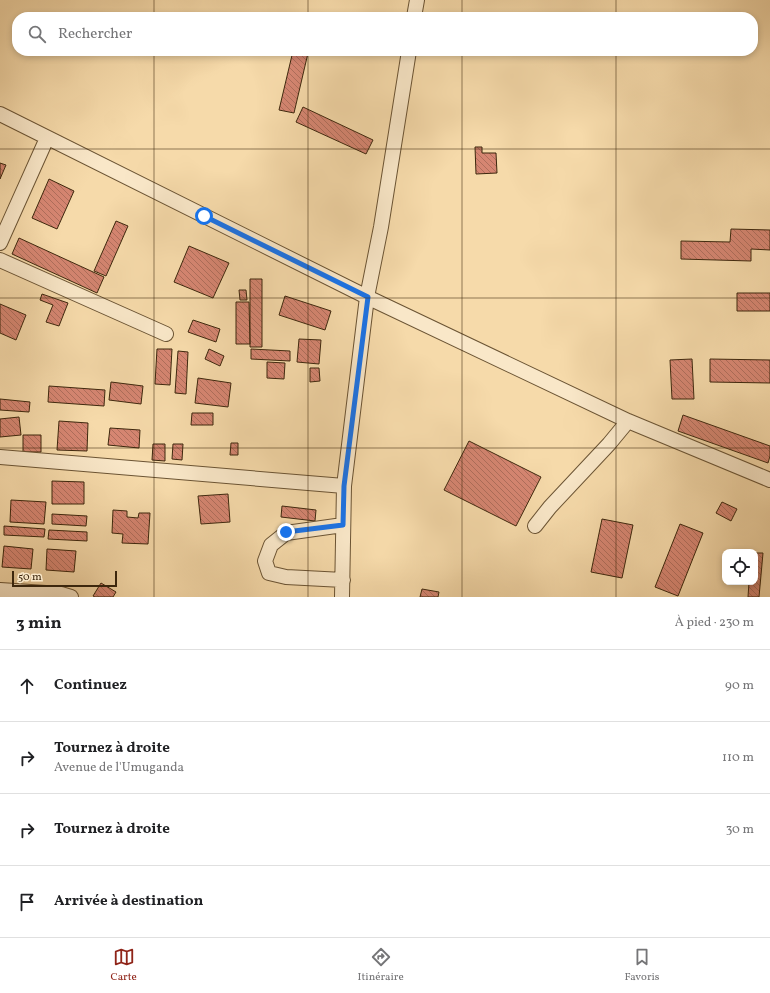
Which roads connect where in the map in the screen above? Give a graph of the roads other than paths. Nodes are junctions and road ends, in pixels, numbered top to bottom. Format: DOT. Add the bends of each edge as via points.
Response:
graph roads {
  1 [pos="417,0"];
  2 [pos="415,12"];
  3 [pos="408,56"];
  4 [pos="0,114"];
  5 [pos="47,138"];
  6 [pos="0,243"];
  7 [pos="0,260"];
  8 [pos="368,297"];
  9 [pos="166,334"];
  10 [pos="628,421"];
  11 [pos="0,457"];
  12 [pos="770,480"];
  13 [pos="344,486"];
  14 [pos="343,525"];
  15 [pos="535,526"];
  16 [pos="343,580"];
  17 [pos="0,590"];
  18 [pos="71,597"];
  19 [pos="342,597"];
  1 -- 2 [label="street"];
  3 -- 8 [label="street"];
  4 -- 5 [label="street"];
  5 -- 6 [label="street"];
  5 -- 8 [label="street"];
  7 -- 9 [label="street"];
  8 -- 10 [label="street"];
  8 -- 13 [label="street"];
  10 -- 12 [label="street"];
  10 -- 15 [label="street"];
  11 -- 13 [label="street"];
  13 -- 14 [label="street"];
  14 -- 16 [label="street"];
  14 -- 16 [label="street" via="286,532 271,545 265,561 269,573 286,577"];
  16 -- 19 [label="street"];
  17 -- 18 [label="street" via="61,594"];
}
